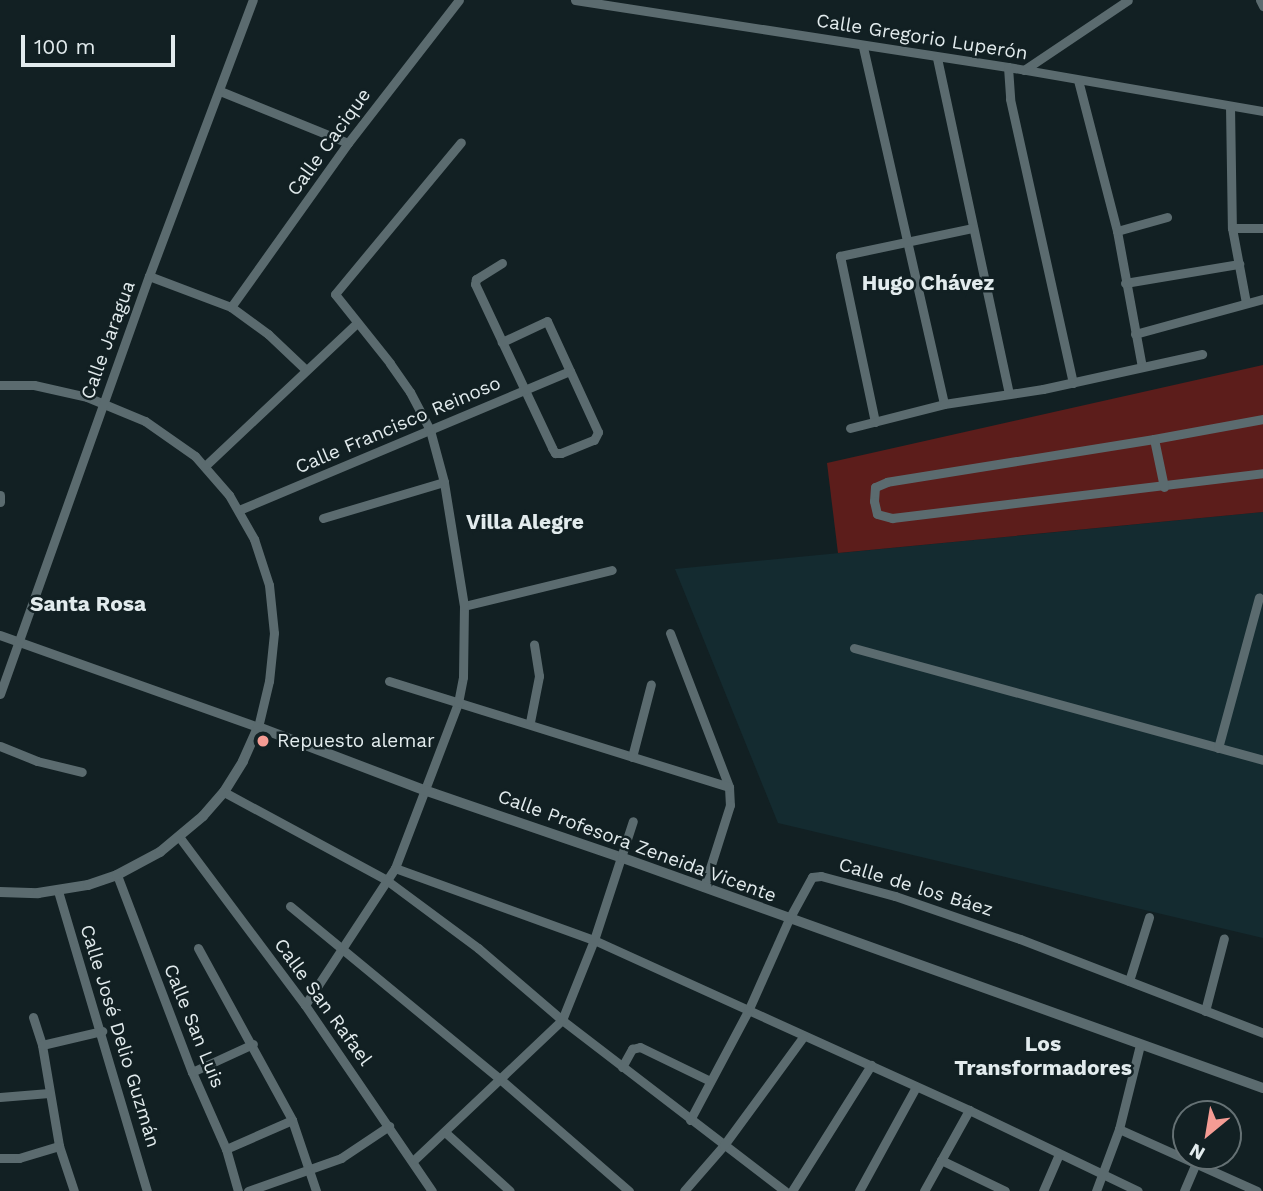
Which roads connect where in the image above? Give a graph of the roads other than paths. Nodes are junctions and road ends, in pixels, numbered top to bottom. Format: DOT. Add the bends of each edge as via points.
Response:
graph roads {
  1 [pos="253,0"];
  2 [pos="459,0"];
  3 [pos="575,0"];
  4 [pos="1128,0"];
  5 [pos="1260,0"];
  6 [pos="587,1"];
  7 [pos="1263,6"];
  8 [pos="863,47"];
  9 [pos="937,58"];
  10 [pos="1008,67"];
  11 [pos="1024,70"];
  12 [pos="1078,80"];
  13 [pos="220,91"];
  14 [pos="1230,106"];
  15 [pos="1263,111"];
  16 [pos="461,142"];
  17 [pos="348,143"];
  18 [pos="1167,216"];
  19 [pos="973,228"];
  20 [pos="1232,228"];
  21 [pos="1263,228"];
  22 [pos="1118,231"];
  23 [pos="906,240"];
  24 [pos="502,263"];
  25 [pos="1239,264"];
  26 [pos="149,276"];
  27 [pos="1125,283"];
  28 [pos="1263,299"];
  29 [pos="1246,303"];
  30 [pos="231,307"];
  31 [pos="357,323"];
  32 [pos="1135,334"];
  33 [pos="502,342"];
  34 [pos="1202,354"];
  35 [pos="1142,367"];
  36 [pos="306,370"];
  37 [pos="569,371"];
  38 [pos="1073,383"];
  39 [pos="0,385"];
  40 [pos="525,390"];
  41 [pos="1009,393"];
  42 [pos="104,403"];
  43 [pos="944,404"];
  44 [pos="1263,419"];
  45 [pos="875,422"];
  46 [pos="850,428"];
  47 [pos="430,430"];
  48 [pos="1154,439"];
  49 [pos="205,466"];
  50 [pos="1263,473"];
  51 [pos="444,482"];
  52 [pos="1164,487"];
  53 [pos="0,495"];
  54 [pos="0,502"];
  55 [pos="239,510"];
  56 [pos="323,519"];
  57 [pos="612,570"];
  58 [pos="1259,597"];
  59 [pos="464,607"];
  60 [pos="670,633"];
  61 [pos="0,635"];
  62 [pos="19,642"];
  63 [pos="534,644"];
  64 [pos="854,648"];
  65 [pos="389,681"];
  66 [pos="651,684"];
  67 [pos="0,694"];
  68 [pos="458,703"];
  69 [pos="530,722"];
  70 [pos="258,727"];
  71 [pos="0,746"];
  72 [pos="1218,748"];
  73 [pos="632,757"];
  74 [pos="1263,760"];
  75 [pos="82,772"];
  76 [pos="729,787"];
  77 [pos="424,790"];
  78 [pos="224,792"];
  79 [pos="632,821"];
  80 [pos="180,838"];
  81 [pos="623,858"];
  82 [pos="395,868"];
  83 [pos="117,875"];
  84 [pos="385,880"];
  85 [pos="704,887"];
  86 [pos="58,891"];
  87 [pos="0,892"];
  88 [pos="290,906"];
  89 [pos="1149,917"];
  90 [pos="789,919"];
  91 [pos="1224,938"];
  92 [pos="594,940"];
  93 [pos="198,948"];
  94 [pos="341,948"];
  95 [pos="1129,981"];
  96 [pos="305,1005"];
  97 [pos="748,1011"];
  98 [pos="1205,1011"];
  99 [pos="33,1017"];
  100 [pos="562,1020"];
  101 [pos="102,1031"];
  102 [pos="1263,1032"];
  103 [pos="803,1037"];
  104 [pos="253,1044"];
  105 [pos="42,1045"];
  106 [pos="1140,1045"];
  107 [pos="871,1065"];
  108 [pos="622,1067"];
  109 [pos="192,1072"];
  110 [pos="500,1079"];
  111 [pos="710,1081"];
  112 [pos="916,1087"];
  113 [pos="1263,1088"];
  114 [pos="49,1093"];
  115 [pos="0,1097"];
  116 [pos="969,1110"];
  117 [pos="292,1120"];
  118 [pos="690,1120"];
  119 [pos="389,1126"];
  120 [pos="1119,1129"];
  121 [pos="446,1133"];
  122 [pos="724,1145"];
  123 [pos="59,1146"];
  124 [pos="226,1149"];
  125 [pos="1172,1152"];
  126 [pos="1059,1154"];
  127 [pos="0,1158"];
  128 [pos="414,1160"];
  129 [pos="941,1160"];
  130 [pos="1193,1170"];
  131 [pos="1211,1170"];
  132 [pos="309,1172"];
  133 [pos="1102,1174"];
  134 [pos="74,1191"];
  135 [pos="147,1191"];
  136 [pos="238,1191"];
  137 [pos="247,1191"];
  138 [pos="316,1191"];
  139 [pos="432,1191"];
  140 [pos="510,1191"];
  141 [pos="629,1191"];
  142 [pos="684,1191"];
  143 [pos="785,1191"];
  144 [pos="792,1191"];
  145 [pos="859,1191"];
  146 [pos="924,1191"];
  147 [pos="1005,1191"];
  148 [pos="1043,1191"];
  149 [pos="1096,1191"];
  150 [pos="1138,1191"];
  151 [pos="1184,1191"];
  152 [pos="1257,1191"];
  1 -- 13 [label="street, Calle Jaragua"];
  2 -- 17 [label="street, Calle Cacique"];
  3 -- 6 [label="street, Calle Gregorio Luperón"];
  4 -- 11 [label="street"];
  5 -- 7 [label="street"];
  6 -- 8 [label="street, Calle Gregorio Luperón"];
  8 -- 9 [label="street, Calle Gregorio Luperón"];
  8 -- 23 [label="street"];
  9 -- 10 [label="street, Calle Gregorio Luperón"];
  9 -- 19 [label="street"];
  10 -- 11 [label="street, Calle Gregorio Luperón"];
  10 -- 38 [label="street" via="1013,111"];
  11 -- 12 [label="street, Calle Gregorio Luperón"];
  12 -- 14 [label="street, Calle Gregorio Luperón"];
  12 -- 22 [label="street"];
  13 -- 17 [label="street"];
  13 -- 26 [label="street, Calle Jaragua"];
  14 -- 15 [label="street, Calle Gregorio Luperón"];
  14 -- 20 [label="street"];
  16 -- 31 [label="street" via="336,292"];
  17 -- 30 [label="street, Calle Cacique"];
  18 -- 22 [label="street"];
  19 -- 23 [label="street"];
  19 -- 41 [label="street"];
  20 -- 21 [label="street"];
  20 -- 25 [label="street"];
  22 -- 27 [label="street"];
  23 -- 43 [label="street"];
  23 -- 45 [label="street" via="839,258"];
  24 -- 33 [label="street" via="475,281"];
  25 -- 27 [label="street"];
  25 -- 29 [label="street"];
  26 -- 30 [label="street"];
  26 -- 42 [label="street, Calle Jaragua"];
  27 -- 32 [label="street"];
  28 -- 29 [label="street"];
  29 -- 32 [label="street"];
  30 -- 36 [label="street"];
  31 -- 36 [label="street"];
  31 -- 47 [label="street" via="410,392"];
  32 -- 35 [label="street"];
  33 -- 37 [label="street" via="547,321"];
  33 -- 40 [label="street"];
  34 -- 35 [label="street"];
  35 -- 38 [label="street"];
  36 -- 49 [label="street"];
  37 -- 40 [label="street, Calle Francisco Reinoso"];
  37 -- 40 [label="street" via="597,437 555,453"];
  38 -- 41 [label="street"];
  39 -- 42 [label="street" via="52,388"];
  40 -- 47 [label="street, Calle Francisco Reinoso"];
  41 -- 43 [label="street"];
  42 -- 49 [label="street" via="159,428"];
  42 -- 62 [label="street, Calle Jaragua"];
  43 -- 45 [label="street"];
  44 -- 48 [label="street"];
  45 -- 46 [label="street"];
  47 -- 51 [label="street"];
  47 -- 55 [label="street, Calle Francisco Reinoso"];
  48 -- 52 [label="street"];
  48 -- 52 [label="street" via="887,482 875,487 874,501 877,514 892,518"];
  49 -- 55 [label="street"];
  50 -- 52 [label="street"];
  51 -- 56 [label="street"];
  51 -- 59 [label="street"];
  53 -- 54 [label="street"];
  55 -- 70 [label="street" via="260,554 273,617 272,665"];
  57 -- 59 [label="street"];
  58 -- 72 [label="street"];
  59 -- 68 [label="street"];
  60 -- 76 [label="street"];
  61 -- 62 [label="street, Calle Profesora Zeneida Vicente"];
  62 -- 67 [label="street, Calle Jaragua"];
  62 -- 70 [label="street, Calle Profesora Zeneida Vicente"];
  63 -- 69 [label="street" via="539,676"];
  64 -- 72 [label="street"];
  65 -- 68 [label="street"];
  66 -- 73 [label="street"];
  68 -- 69 [label="street"];
  68 -- 77 [label="street"];
  69 -- 73 [label="street"];
  70 -- 77 [label="street, Calle Profesora Zeneida Vicente"];
  70 -- 78 [label="street"];
  71 -- 75 [label="street"];
  72 -- 74 [label="street"];
  73 -- 76 [label="street"];
  76 -- 85 [label="street" via="730,805"];
  77 -- 81 [label="street, Calle Profesora Zeneida Vicente"];
  77 -- 82 [label="street"];
  78 -- 80 [label="street"];
  78 -- 84 [label="street"];
  79 -- 81 [label="street"];
  80 -- 83 [label="street"];
  80 -- 96 [label="street, Calle San Rafael"];
  81 -- 85 [label="street, Calle Profesora Zeneida Vicente"];
  81 -- 92 [label="street"];
  82 -- 84 [label="street"];
  82 -- 92 [label="street"];
  83 -- 86 [label="street"];
  83 -- 109 [label="street, Calle San Luis"];
  84 -- 94 [label="street"];
  84 -- 100 [label="street" via="478,948"];
  85 -- 90 [label="street, Calle Profesora Zeneida Vicente"];
  86 -- 87 [label="street"];
  86 -- 101 [label="street, Calle José Delio Guzmán"];
  88 -- 94 [label="street"];
  89 -- 95 [label="street"];
  90 -- 95 [label="street, Calle de los Báez" via="812,877 821,876 958,918"];
  90 -- 97 [label="street, Calle de los Báez"];
  90 -- 106 [label="street, Calle Profesora Zeneida Vicente"];
  91 -- 98 [label="street"];
  92 -- 97 [label="street"];
  92 -- 100 [label="street"];
  93 -- 104 [label="street"];
  94 -- 96 [label="street"];
  94 -- 110 [label="street"];
  95 -- 98 [label="street, Calle de los Báez"];
  96 -- 119 [label="street, Calle San Rafael"];
  97 -- 103 [label="street"];
  97 -- 111 [label="street, Calle de los Báez"];
  98 -- 102 [label="street, Calle de los Báez"];
  99 -- 105 [label="street"];
  100 -- 108 [label="street"];
  100 -- 110 [label="street"];
  101 -- 105 [label="street"];
  101 -- 135 [label="street, Calle José Delio Guzmán"];
  103 -- 107 [label="street"];
  103 -- 122 [label="street"];
  104 -- 109 [label="street"];
  104 -- 117 [label="street"];
  105 -- 114 [label="street"];
  106 -- 113 [label="street, Calle Profesora Zeneida Vicente"];
  106 -- 120 [label="street"];
  107 -- 112 [label="street"];
  107 -- 144 [label="street"];
  108 -- 111 [label="street" via="632,1049 640,1047"];
  108 -- 118 [label="street"];
  109 -- 124 [label="street, Calle San Luis"];
  110 -- 121 [label="street"];
  110 -- 141 [label="street"];
  111 -- 118 [label="street, Calle de los Báez"];
  112 -- 116 [label="street"];
  112 -- 145 [label="street"];
  114 -- 115 [label="street"];
  114 -- 123 [label="street"];
  116 -- 126 [label="street"];
  116 -- 129 [label="street"];
  117 -- 124 [label="street"];
  117 -- 132 [label="street"];
  118 -- 122 [label="street"];
  119 -- 128 [label="street, Calle San Rafael"];
  119 -- 132 [label="street" via="341,1158"];
  120 -- 125 [label="street"];
  120 -- 133 [label="street"];
  121 -- 128 [label="street"];
  121 -- 140 [label="street"];
  122 -- 142 [label="street"];
  122 -- 143 [label="street"];
  123 -- 127 [label="street"];
  123 -- 134 [label="street"];
  124 -- 136 [label="street, Calle San Luis"];
  126 -- 133 [label="street"];
  126 -- 148 [label="street"];
  128 -- 139 [label="street, Calle San Rafael"];
  129 -- 146 [label="street"];
  129 -- 147 [label="street"];
  130 -- 151 [label="street"];
  131 -- 152 [label="street"];
  132 -- 137 [label="street"];
  132 -- 138 [label="street"];
  133 -- 149 [label="street"];
  133 -- 150 [label="street"];
}
